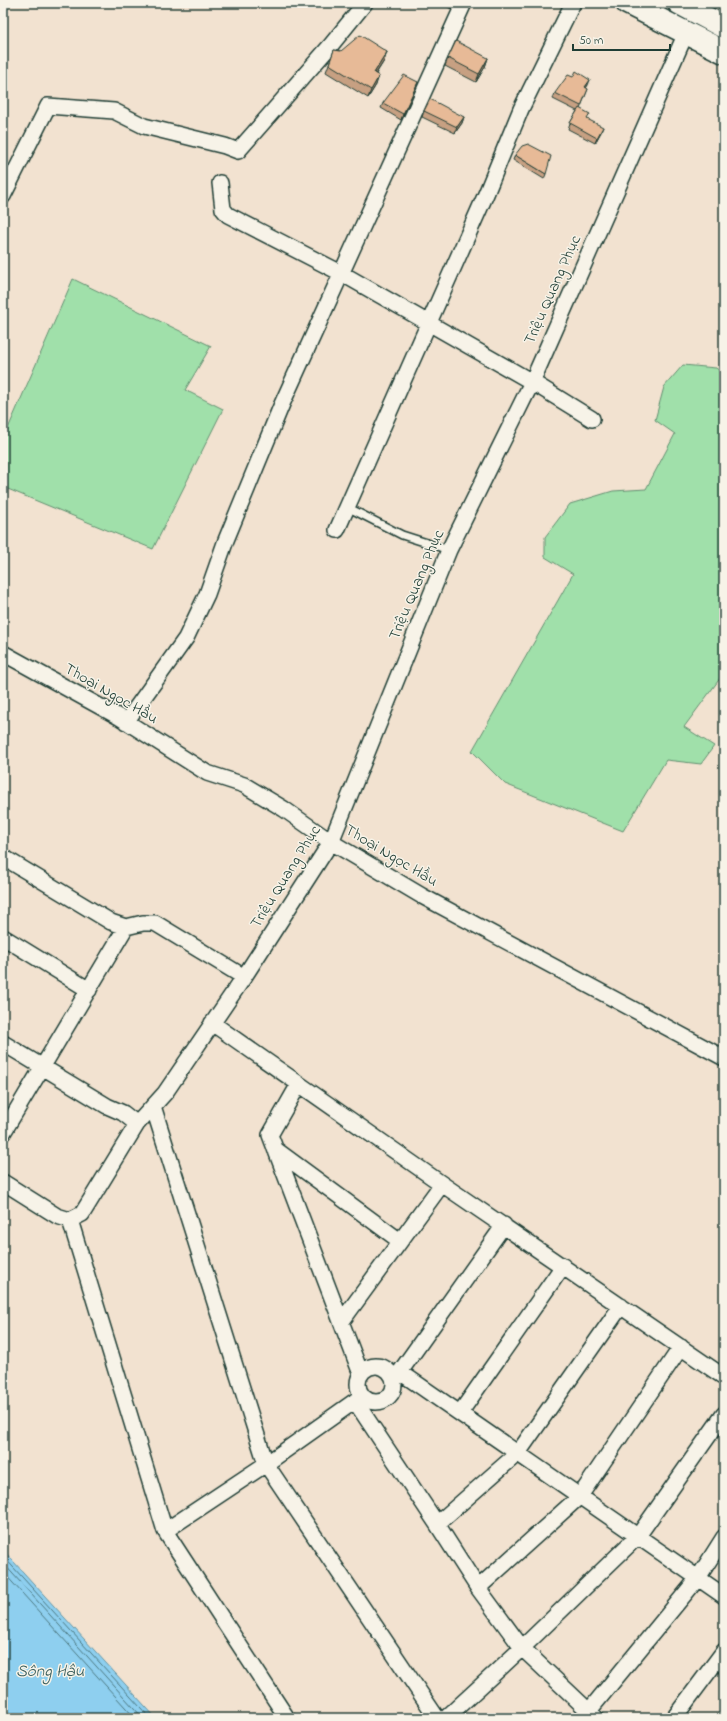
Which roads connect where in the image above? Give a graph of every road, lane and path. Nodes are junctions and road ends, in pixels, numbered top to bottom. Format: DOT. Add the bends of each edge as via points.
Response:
graph roads {
  1 [pos="365,3"];
  2 [pos="464,3"];
  3 [pos="573,3"];
  4 [pos="627,3"];
  5 [pos="679,3"];
  6 [pos="698,14"];
  7 [pos="724,27"];
  8 [pos="686,33"];
  9 [pos="724,52"];
  10 [pos="220,183"];
  11 [pos="3,196"];
  12 [pos="341,273"];
  13 [pos="429,324"];
  14 [pos="532,382"];
  15 [pos="592,419"];
  16 [pos="347,507"];
  17 [pos="337,530"];
  18 [pos="449,550"];
  19 [pos="3,653"];
  20 [pos="126,722"];
  21 [pos="331,842"];
  22 [pos="3,857"];
  23 [pos="126,927"];
  24 [pos="3,937"];
  25 [pos="244,977"];
  26 [pos="89,990"];
  27 [pos="212,1023"];
  28 [pos="3,1043"];
  29 [pos="724,1058"];
  30 [pos="43,1067"];
  31 [pos="299,1084"];
  32 [pos="153,1106"];
  33 [pos="137,1124"];
  34 [pos="3,1133"];
  35 [pos="275,1149"];
  36 [pos="3,1182"];
  37 [pos="442,1184"];
  38 [pos="70,1220"];
  39 [pos="504,1225"];
  40 [pos="400,1241"];
  41 [pos="564,1266"];
  42 [pos="621,1306"];
  43 [pos="342,1321"];
  44 [pos="681,1347"];
  45 [pos="360,1374"];
  46 [pos="397,1376"];
  47 [pos="724,1377"];
  48 [pos="359,1398"];
  49 [pos="460,1412"];
  50 [pos="724,1414"];
  51 [pos="518,1453"];
  52 [pos="266,1464"];
  53 [pos="580,1496"];
  54 [pos="437,1524"];
  55 [pos="165,1532"];
  56 [pos="638,1536"];
  57 [pos="724,1538"];
  58 [pos="698,1578"];
  59 [pos="478,1588"];
  60 [pos="724,1596"];
  61 [pos="522,1648"];
  62 [pos="724,1651"];
  63 [pos="592,1715"];
  64 [pos="287,1718"];
  65 [pos="437,1718"];
  66 [pos="446,1718"];
  67 [pos="674,1718"];
  1 -- 11 [label="street" via="238,151 144,126 114,111 48,106"];
  2 -- 12 [label="street"];
  3 -- 13 [label="street" via="521,109"];
  4 -- 8 [label="highway"];
  5 -- 6 [label="highway"];
  6 -- 7 [label="highway"];
  6 -- 8 [label="highway"];
  8 -- 9 [label="highway"];
  8 -- 14 [label="street, Triệu Quang Phục"];
  10 -- 12 [label="street" via="223,209 228,215"];
  12 -- 13 [label="street"];
  12 -- 20 [label="street" via="282,404 226,540 207,594 186,638"];
  13 -- 14 [label="street"];
  13 -- 16 [label="street"];
  14 -- 15 [label="street"];
  14 -- 18 [label="street, Triệu Quang Phục"];
  16 -- 17 [label="street"];
  16 -- 18 [label="lane" via="402,535"];
  18 -- 21 [label="street, Triệu Quang Phục"];
  19 -- 20 [label="street, Thoại Ngọc Hầu"];
  20 -- 21 [label="street, Thoại Ngọc Hầu" via="207,773 244,785"];
  21 -- 25 [label="street, Triệu Quang Phục"];
  21 -- 29 [label="street, Thoại Ngọc Hầu" via="429,900"];
  22 -- 23 [label="street" via="111,922"];
  23 -- 25 [label="street" via="155,923"];
  23 -- 26 [label="street"];
  24 -- 26 [label="street"];
  25 -- 27 [label="street, Triệu Quang Phục"];
  26 -- 30 [label="street"];
  27 -- 31 [label="street"];
  27 -- 32 [label="street, Triệu Quang Phục" via="165,1093"];
  28 -- 30 [label="street"];
  30 -- 33 [label="street" via="107,1106 124,1113"];
  30 -- 34 [label="street"];
  31 -- 35 [label="street" via="270,1135"];
  31 -- 37 [label="street"];
  32 -- 33 [label="street, Triệu Quang Phục"];
  32 -- 52 [label="street"];
  33 -- 38 [label="street, Triệu Quang Phục" via="82,1214"];
  35 -- 40 [label="street"];
  35 -- 43 [label="street"];
  36 -- 38 [label="street" via="57,1216"];
  37 -- 39 [label="street"];
  37 -- 40 [label="street"];
  38 -- 55 [label="street"];
  39 -- 41 [label="street"];
  39 -- 46 [label="street"];
  40 -- 43 [label="street"];
  41 -- 42 [label="street"];
  41 -- 49 [label="street"];
  42 -- 44 [label="street"];
  42 -- 51 [label="street"];
  43 -- 45 [label="street"];
  44 -- 47 [label="street"];
  44 -- 53 [label="street"];
  45 -- 46 [label="street" via="365,1369 377,1365"];
  45 -- 48 [label="street"];
  46 -- 48 [label="street" via="393,1392 384,1400 372,1402"];
  46 -- 49 [label="street"];
  48 -- 52 [label="street"];
  48 -- 54 [label="street"];
  49 -- 51 [label="street"];
  50 -- 56 [label="street"];
  51 -- 53 [label="street"];
  51 -- 54 [label="street"];
  52 -- 55 [label="street"];
  52 -- 65 [label="street"];
  53 -- 56 [label="street"];
  53 -- 59 [label="street"];
  54 -- 59 [label="street"];
  55 -- 64 [label="street"];
  56 -- 58 [label="street"];
  56 -- 61 [label="street"];
  57 -- 58 [label="street"];
  58 -- 60 [label="street"];
  58 -- 63 [label="street"];
  59 -- 61 [label="street"];
  61 -- 63 [label="street"];
  61 -- 66 [label="street"];
  62 -- 67 [label="street"];
}
